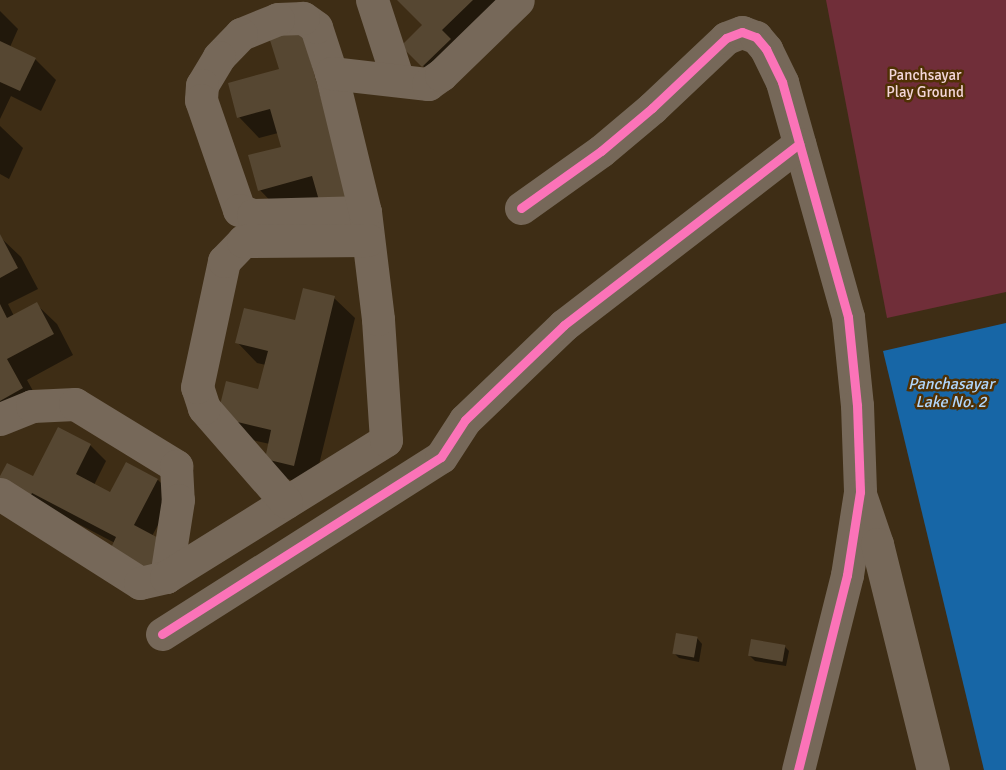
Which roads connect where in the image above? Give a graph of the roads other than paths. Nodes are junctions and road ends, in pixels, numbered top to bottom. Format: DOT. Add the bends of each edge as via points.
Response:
graph roads {
  1 [pos="372,0"];
  2 [pos="518,0"];
  3 [pos="331,73"];
  4 [pos="398,80"];
  5 [pos="799,144"];
  6 [pos="521,208"];
  7 [pos="367,226"];
  8 [pos="0,419"];
  9 [pos="860,492"];
  10 [pos="0,494"];
  11 [pos="286,502"];
  12 [pos="166,577"];
  13 [pos="162,634"];
  14 [pos="798,770"];
  15 [pos="933,770"];
  1 -- 4 [label="street"];
  2 -- 4 [label="street" via="428,84"];
  3 -- 4 [label="street"];
  3 -- 7 [label="street"];
  3 -- 7 [label="street" via="316,27 303,18 278,19 241,34 219,57 202,85 201,100 239,210 253,215"];
  5 -- 6 [label="street" via="782,82 766,49 756,37 742,32 726,38 602,151"];
  5 -- 9 [label="street" via="848,317"];
  5 -- 13 [label="street" via="564,325 465,420 441,457"];
  7 -- 11 [label="street" via="386,440"];
  7 -- 11 [label="street" via="243,241 224,261 197,387 204,408"];
  8 -- 12 [label="street" via="32,406 75,404 176,466 178,500"];
  9 -- 14 [label="street" via="840,606"];
  9 -- 15 [label="street" via="877,544"];
  10 -- 12 [label="street" via="140,583"];
  11 -- 12 [label="street"];
}
